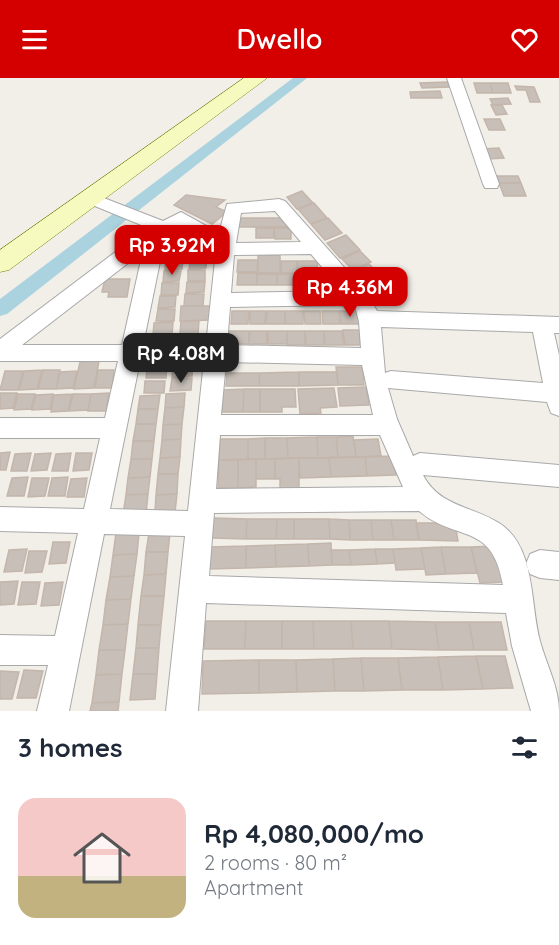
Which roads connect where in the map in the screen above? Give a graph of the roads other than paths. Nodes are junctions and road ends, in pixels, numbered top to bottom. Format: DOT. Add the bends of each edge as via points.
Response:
graph roads {
  1 [pos="257,78"];
  2 [pos="454,78"];
  3 [pos="491,184"];
  4 [pos="94,200"];
  5 [pos="156,233"];
  6 [pos="226,247"];
  7 [pos="316,249"];
  8 [pos="0,263"];
  9 [pos="360,298"];
  10 [pos="221,300"];
  11 [pos="371,320"];
  12 [pos="551,325"];
  13 [pos="0,352"];
  14 [pos="216,353"];
  15 [pos="130,354"];
  16 [pos="373,357"];
  17 [pos="391,380"];
  18 [pos="558,400"];
  19 [pos="209,425"];
  20 [pos="386,425"];
  21 [pos="0,428"];
  22 [pos="114,428"];
  23 [pos="420,464"];
  24 [pos="559,476"];
  25 [pos="424,499"];
  26 [pos="201,513"];
  27 [pos="0,519"];
  28 [pos="94,523"];
  29 [pos="194,589"];
  30 [pos="517,599"];
  31 [pos="0,650"];
  32 [pos="66,651"];
  33 [pos="53,711"];
  34 [pos="182,711"];
  35 [pos="547,711"];
  1 -- 4 [label="street"];
  2 -- 3 [label="street"];
  4 -- 5 [label="street"];
  4 -- 8 [label="street"];
  5 -- 6 [label="street"];
  5 -- 13 [label="street"];
  5 -- 15 [label="street"];
  6 -- 7 [label="street"];
  6 -- 7 [label="street" via="233,208 279,205"];
  6 -- 10 [label="street"];
  7 -- 9 [label="street"];
  9 -- 10 [label="street"];
  9 -- 11 [label="street"];
  10 -- 14 [label="street"];
  11 -- 12 [label="street"];
  11 -- 16 [label="street"];
  12 -- 18 [label="street"];
  13 -- 15 [label="street"];
  14 -- 15 [label="street"];
  14 -- 16 [label="street"];
  14 -- 19 [label="street"];
  15 -- 22 [label="street"];
  16 -- 20 [label="street"];
  17 -- 18 [label="street"];
  19 -- 20 [label="street"];
  19 -- 26 [label="street"];
  20 -- 25 [label="street"];
  21 -- 22 [label="street"];
  22 -- 28 [label="street"];
  23 -- 24 [label="street"];
  25 -- 26 [label="street"];
  25 -- 30 [label="street" via="500,540 512,564"];
  26 -- 28 [label="street"];
  26 -- 29 [label="street"];
  27 -- 28 [label="street"];
  28 -- 32 [label="street"];
  29 -- 30 [label="street"];
  29 -- 34 [label="street"];
  30 -- 35 [label="street"];
  31 -- 32 [label="street"];
  32 -- 33 [label="street"];
}
